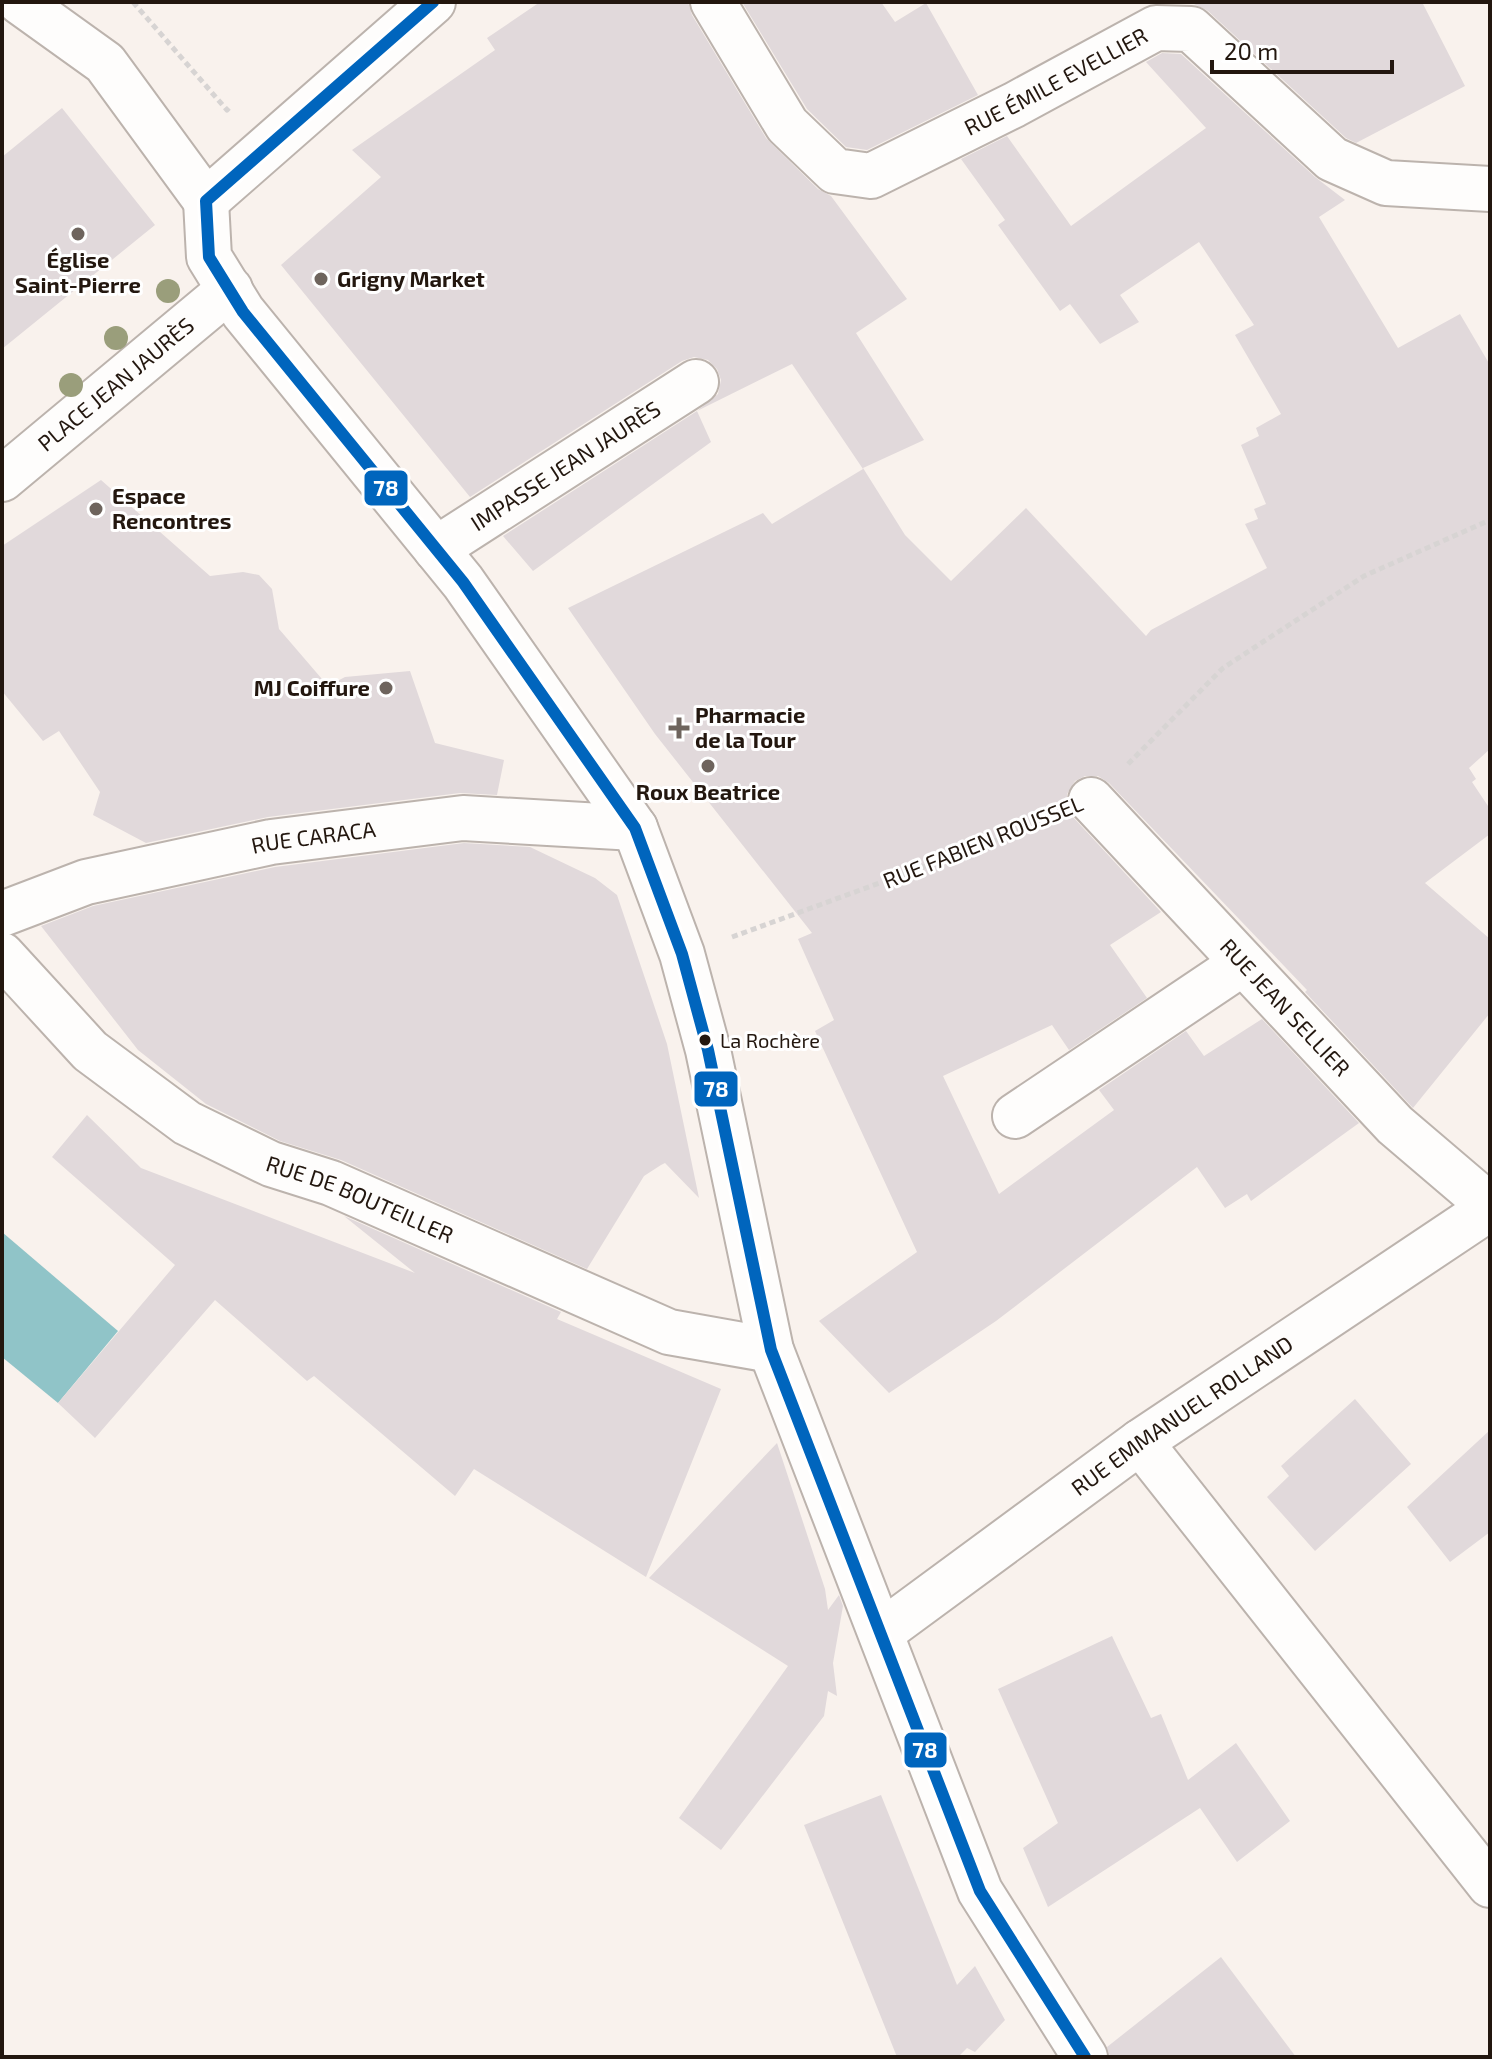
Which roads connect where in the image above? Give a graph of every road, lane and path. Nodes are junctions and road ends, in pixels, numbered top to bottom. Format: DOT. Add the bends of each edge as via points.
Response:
graph roads {
  1 [pos="20,2"];
  2 [pos="133,2"];
  3 [pos="433,2"];
  4 [pos="713,2"];
  5 [pos="275,142"];
  6 [pos="1490,189"];
  7 [pos="206,201"];
  8 [pos="230,289"];
  9 [pos="696,382"];
  10 [pos="2,479"];
  11 [pos="1490,520"];
  12 [pos="436,549"];
  13 [pos="1091,800"];
  14 [pos="635,828"];
  15 [pos="2,914"];
  16 [pos="682,954"];
  17 [pos="2,955"];
  18 [pos="1243,963"];
  19 [pos="1015,1116"];
  20 [pos="1490,1207"];
  21 [pos="771,1350"];
  22 [pos="1140,1442"];
  23 [pos="882,1632"];
  24 [pos="1490,1885"];
  25 [pos="1085,2057"];
  1 -- 7 [label="street" via="105,63"];
  2 -- 5 [label="path" via="227,110 243,97"];
  3 -- 5 [label="street"];
  4 -- 6 [label="street, RUE ÉMILE EVELLIER" via="787,125 835,171 871,176 1156,28 1191,29 1332,159 1386,183"];
  5 -- 7 [label="street"];
  7 -- 8 [label="street" via="209,257"];
  8 -- 10 [label="street, PLACE JEAN JAURÈS"];
  8 -- 12 [label="street" via="243,312"];
  9 -- 12 [label="street, IMPASSE JEAN JAURÈS"];
  11 -- 13 [label="path, RUE FABIEN ROUSSEL" via="1364,576 1223,668"];
  12 -- 14 [label="street"];
  13 -- 16 [label="path, RUE FABIEN ROUSSEL" via="1036,826"];
  13 -- 18 [label="street, RUE JEAN SELLIER"];
  14 -- 15 [label="street, RUE CARACA" via="463,818 271,842 86,882"];
  14 -- 16 [label="street"];
  16 -- 21 [label="street" via="708,1050"];
  17 -- 21 [label="street, RUE DE BOUTEILLER" via="90,1051 187,1123 271,1164 331,1183 669,1332"];
  18 -- 19 [label="street"];
  18 -- 20 [label="street, RUE JEAN SELLIER" via="1395,1125"];
  20 -- 22 [label="street, RUE EMMANUEL ROLLAND"];
  21 -- 23 [label="street"];
  22 -- 23 [label="street, RUE EMMANUEL ROLLAND"];
  22 -- 24 [label="street"];
  23 -- 25 [label="street" via="980,1891"];
}
